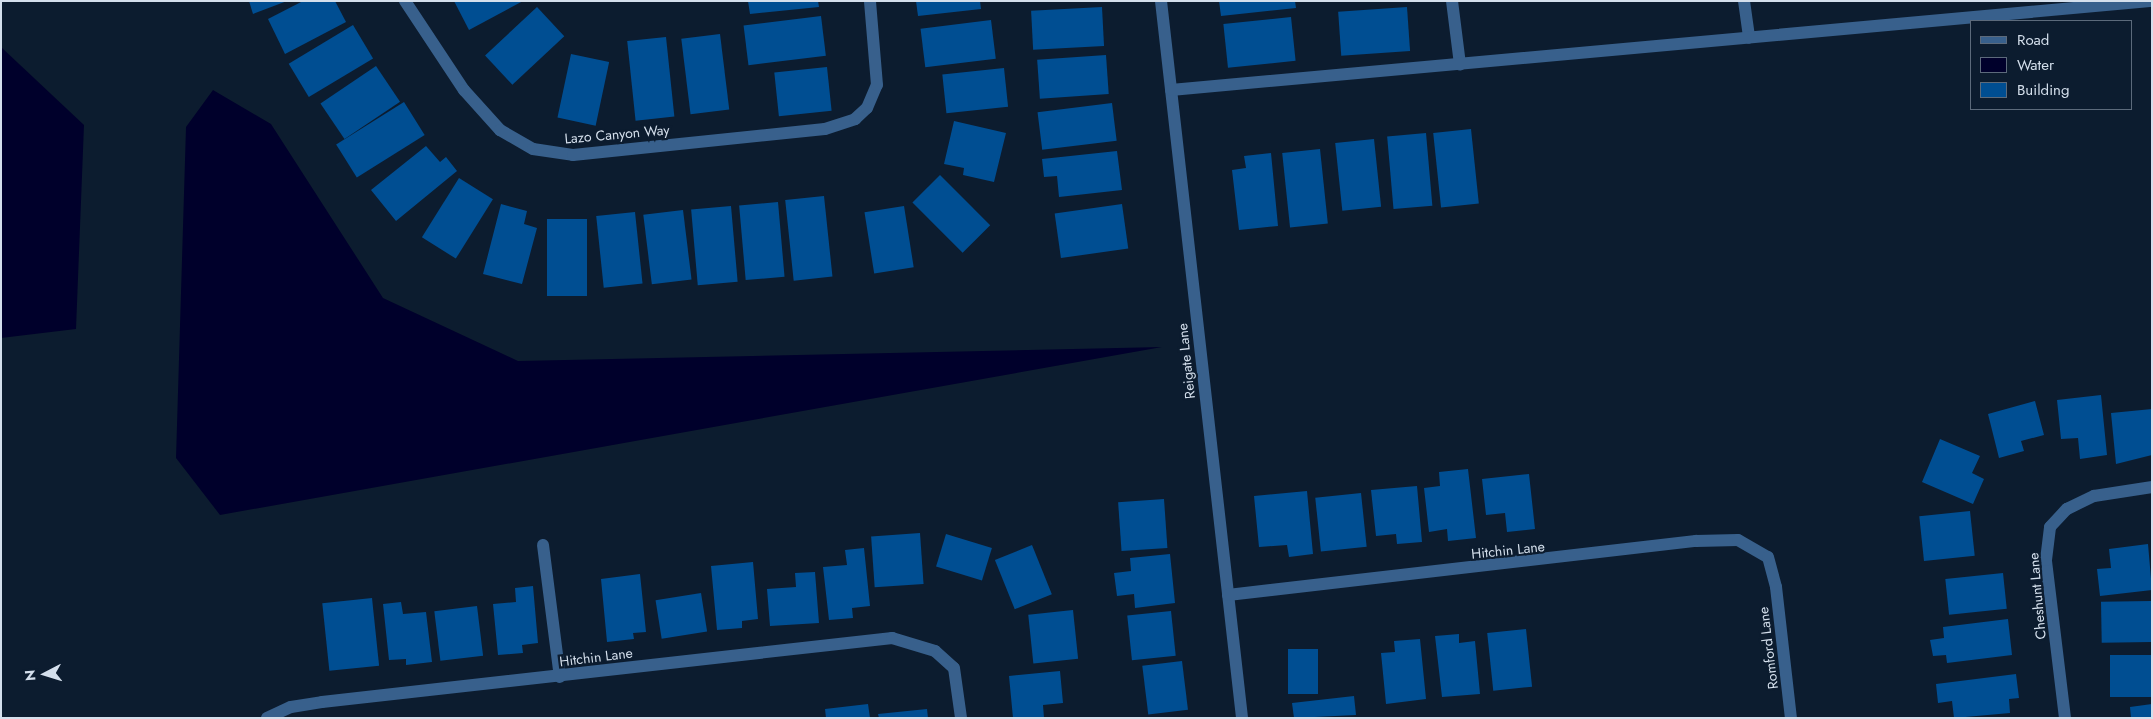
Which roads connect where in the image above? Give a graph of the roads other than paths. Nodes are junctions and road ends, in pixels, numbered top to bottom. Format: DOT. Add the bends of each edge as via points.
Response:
graph roads {
  1 [pos="405,1"];
  2 [pos="870,1"];
  3 [pos="1161,1"];
  4 [pos="1452,1"];
  5 [pos="1744,1"];
  6 [pos="2150,1"];
  7 [pos="2032,7"];
  8 [pos="1749,38"];
  9 [pos="1460,64"];
  10 [pos="1171,90"];
  11 [pos="2152,487"];
  12 [pos="543,545"];
  13 [pos="1773,576"];
  14 [pos="1228,595"];
  15 [pos="560,677"];
  16 [pos="267,718"];
  17 [pos="961,718"];
  18 [pos="1242,718"];
  19 [pos="1792,718"];
  20 [pos="2065,718"];
  1 -- 2 [label="street, Lazo Canyon Way" via="483,113 518,141 554,155 825,129 855,119 867,108 877,85"];
  3 -- 10 [label="street, Reigate Lane"];
  4 -- 9 [label="street"];
  5 -- 8 [label="street"];
  6 -- 7 [label="street"];
  7 -- 8 [label="street"];
  8 -- 9 [label="street"];
  9 -- 10 [label="street"];
  10 -- 14 [label="street, Reigate Lane"];
  11 -- 20 [label="street, Cheshunt Lane" via="2094,496 2067,509 2050,527 2046,560"];
  12 -- 15 [label="street"];
  13 -- 14 [label="street, Hitchin Lane" via="1768,557 1738,540 1719,539"];
  13 -- 19 [label="street, Romford Lane"];
  14 -- 18 [label="street, Reigate Lane"];
  15 -- 16 [label="street, Hitchin Lane" via="322,702 291,707"];
  15 -- 17 [label="street, Hitchin Lane" via="892,638 930,649 954,668"];
}
